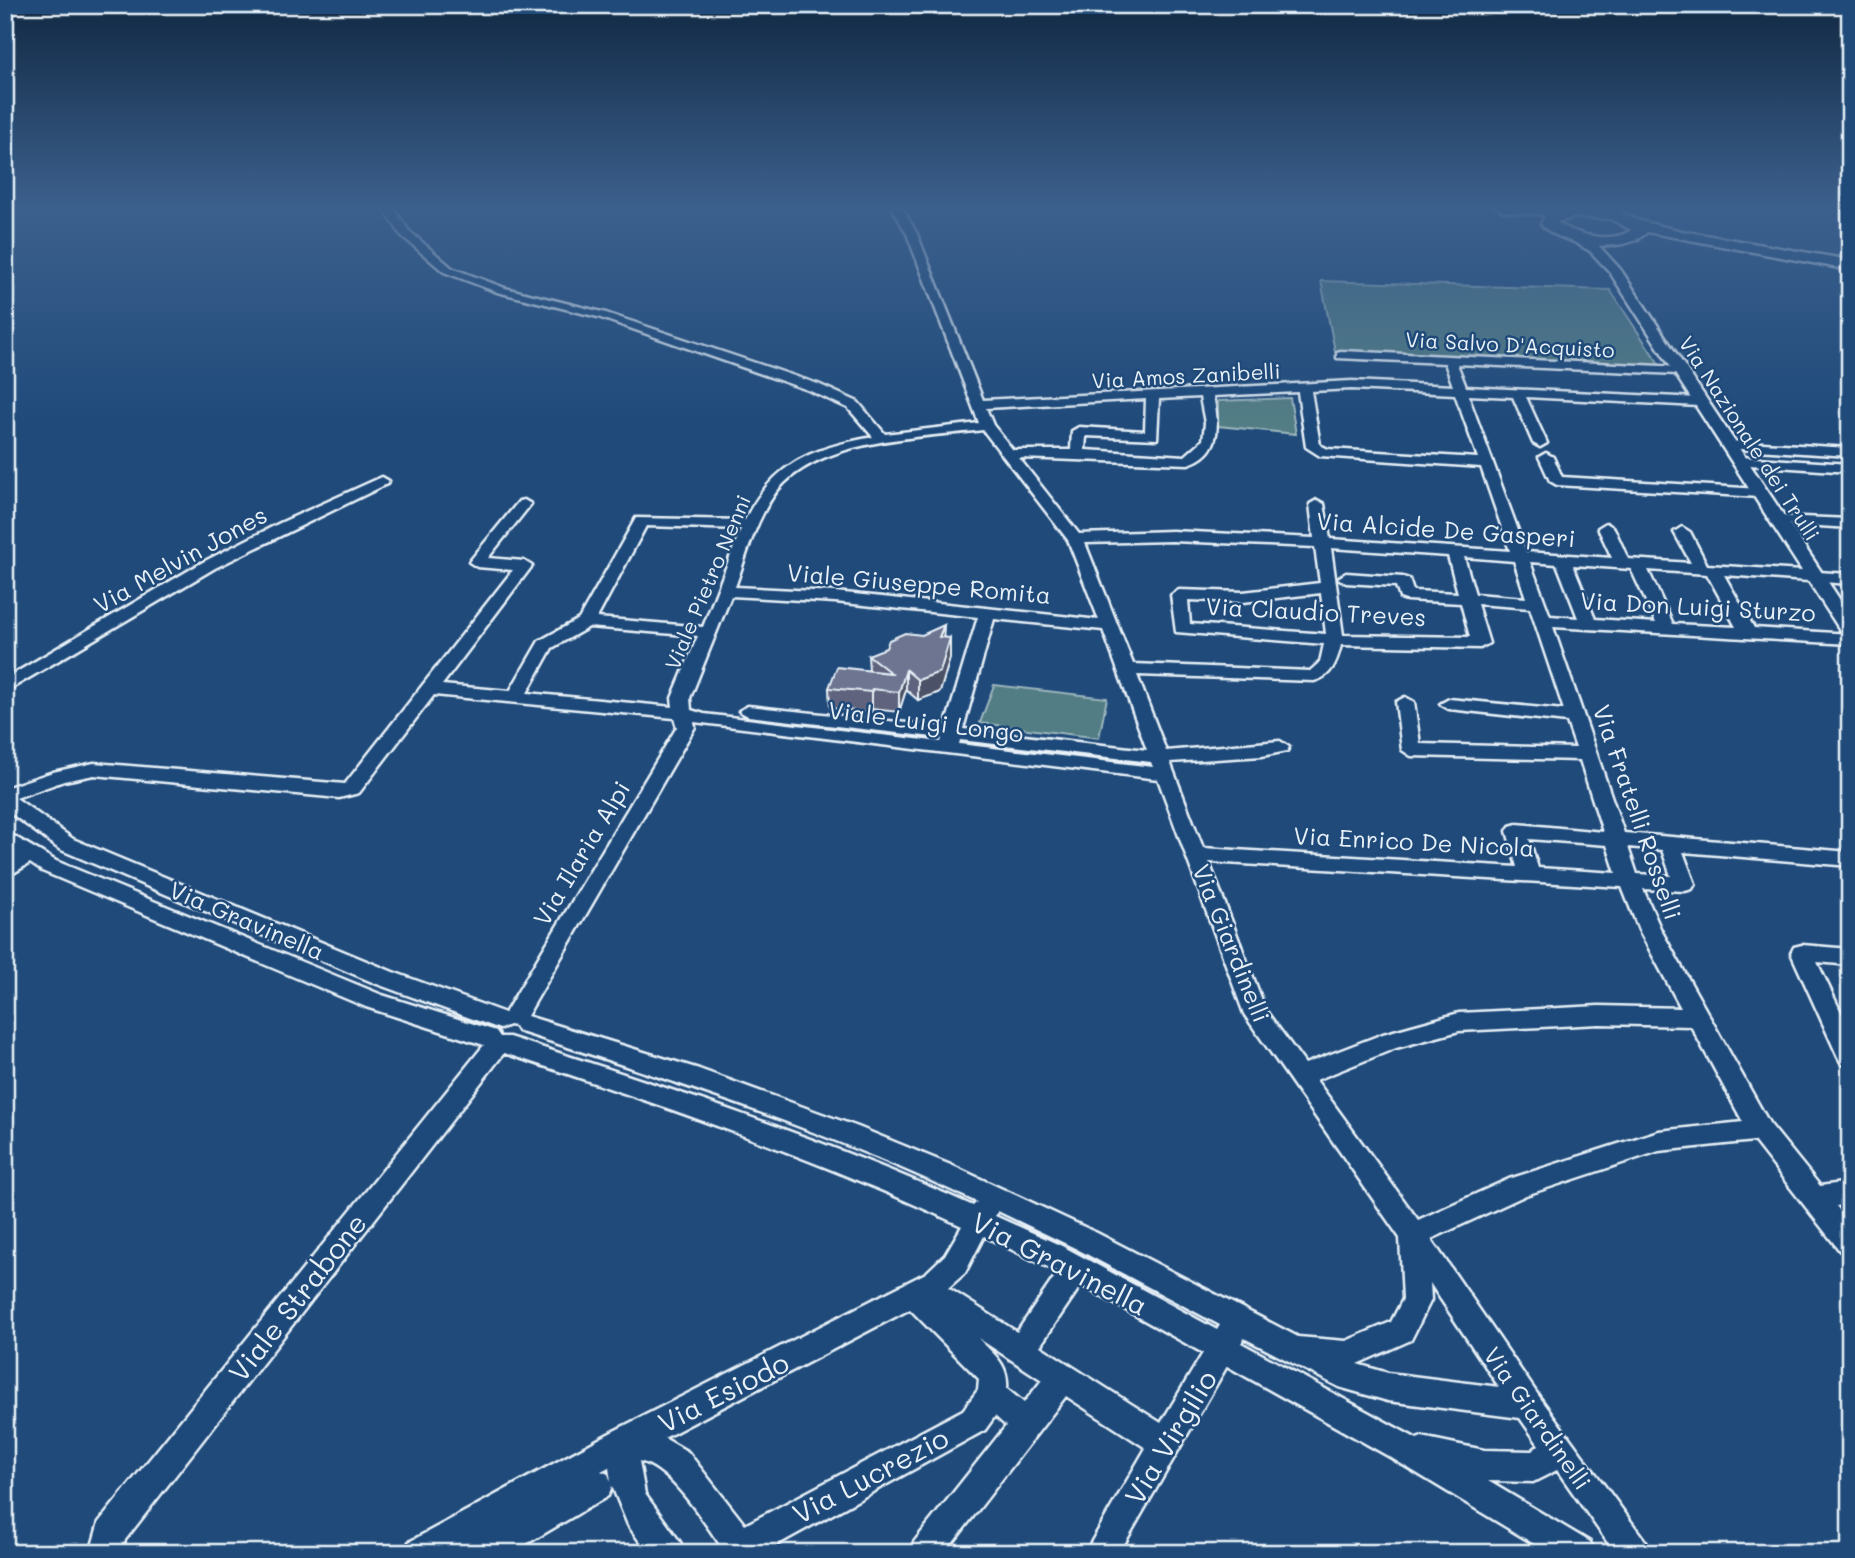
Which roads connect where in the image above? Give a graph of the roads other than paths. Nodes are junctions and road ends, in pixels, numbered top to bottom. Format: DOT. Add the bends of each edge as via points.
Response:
graph roads {
  1 [pos="471,279"];
  2 [pos="930,279"];
  3 [pos="1620,279"];
  4 [pos="1341,355"];
  5 [pos="1450,361"];
  6 [pos="1678,370"];
  7 [pos="1304,388"];
  8 [pos="1460,389"];
  9 [pos="1206,393"];
  10 [pos="1518,393"];
  11 [pos="1153,395"];
  12 [pos="1699,402"];
  13 [pos="980,404"];
  14 [pos="988,426"];
  15 [pos="882,439"];
  16 [pos="1729,445"];
  17 [pos="1850,452"];
  18 [pos="1011,454"];
  19 [pos="1078,454"];
  20 [pos="1740,461"];
  21 [pos="1486,463"];
  22 [pos="1850,468"];
  23 [pos="382,481"];
  24 [pos="1760,493"];
  25 [pos="524,504"];
  26 [pos="1317,504"];
  27 [pos="1777,520"];
  28 [pos="1850,524"];
  29 [pos="749,525"];
  30 [pos="1606,528"];
  31 [pos="1682,533"];
  32 [pos="1075,540"];
  33 [pos="1321,543"];
  34 [pos="1455,553"];
  35 [pos="1519,556"];
  36 [pos="1563,559"];
  37 [pos="1629,564"];
  38 [pos="1708,569"];
  39 [pos="1813,576"];
  40 [pos="1346,578"];
  41 [pos="1850,579"];
  42 [pos="1327,587"];
  43 [pos="726,591"];
  44 [pos="1468,599"];
  45 [pos="1540,612"];
  46 [pos="987,613"];
  47 [pos="1244,614"];
  48 [pos="586,622"];
  49 [pos="1589,624"];
  50 [pos="1108,625"];
  51 [pos="1667,628"];
  52 [pos="1850,630"];
  53 [pos="707,632"];
  54 [pos="1748,633"];
  55 [pos="1850,639"];
  56 [pos="1333,640"];
  57 [pos="1124,669"];
  58 [pos="5,687"];
  59 [pos="430,689"];
  60 [pos="515,699"];
  61 [pos="1405,702"];
  62 [pos="1449,704"];
  63 [pos="682,713"];
  64 [pos="1576,717"];
  65 [pos="951,741"];
  66 [pos="1280,747"];
  67 [pos="1589,754"];
  68 [pos="1161,765"];
  69 [pos="5,797"];
  70 [pos="5,838"];
  71 [pos="1617,841"];
  72 [pos="1670,845"];
  73 [pos="28,854"];
  74 [pos="1196,855"];
  75 [pos="1850,859"];
  76 [pos="5,871"];
  77 [pos="1529,874"];
  78 [pos="1629,880"];
  79 [pos="1850,957"];
  80 [pos="1698,1017"];
  81 [pos="505,1032"];
  82 [pos="1850,1057"];
  83 [pos="1300,1076"];
  84 [pos="1760,1130"];
  85 [pos="1850,1193"];
  86 [pos="1814,1198"];
  87 [pos="986,1209"];
  88 [pos="1413,1235"];
  89 [pos="1850,1243"];
  90 [pos="1077,1268"];
  91 [pos="919,1291"];
  92 [pos="1238,1321"];
  93 [pos="1287,1347"];
  94 [pos="1222,1349"];
  95 [pos="1021,1351"];
  96 [pos="1063,1377"];
  97 [pos="992,1395"];
  98 [pos="1528,1405"];
  99 [pos="1026,1423"];
  100 [pos="623,1443"];
  101 [pos="1166,1443"];
  102 [pos="1558,1445"];
  103 [pos="1401,1446"];
  104 [pos="597,1485"];
  105 [pos="743,1549"];
  106 [pos="106,1553"];
  107 [pos="420,1553"];
  108 [pos="481,1553"];
  109 [pos="669,1553"];
  110 [pos="925,1553"];
  111 [pos="1101,1553"];
  112 [pos="1579,1553"];
  113 [pos="1634,1553"];
  1 -- 15 [label="street" via="602,314 813,387 853,405"];
  2 -- 13 [label="street, Via Giardinelli"];
  3 -- 6 [label="street, Via Nazionale dei Trulli"];
  4 -- 5 [label="street, Via Salvo D'Acquisto"];
  5 -- 6 [label="street, Via Salvo D'Acquisto"];
  5 -- 8 [label="street, Via Fratelli Rosselli"];
  6 -- 12 [label="street, Via Nazionale dei Trulli"];
  7 -- 8 [label="street, Via Amos Zanibelli"];
  7 -- 9 [label="street, Via Amos Zanibelli"];
  7 -- 21 [label="street" via="1313,447 1325,453"];
  8 -- 10 [label="street, Via Amos Zanibelli"];
  8 -- 21 [label="street, Via Fratelli Rosselli"];
  9 -- 11 [label="street, Via Amos Zanibelli"];
  9 -- 19 [label="street" via="1210,445 1188,460"];
  10 -- 12 [label="street, Via Amos Zanibelli"];
  10 -- 24 [label="street" via="1557,481"];
  11 -- 13 [label="street, Via Amos Zanibelli"];
  11 -- 19 [label="street" via="1152,436 1079,431"];
  12 -- 16 [label="street, Via Nazionale dei Trulli"];
  13 -- 14 [label="street, Via Giardinelli"];
  14 -- 15 [label="street, Viale Pietro Nenni"];
  14 -- 18 [label="street, Via Giardinelli"];
  15 -- 29 [label="street, Viale Pietro Nenni" via="834,450 792,468 767,492"];
  16 -- 17 [label="street"];
  16 -- 20 [label="street, Via Nazionale dei Trulli"];
  18 -- 19 [label="street"];
  18 -- 32 [label="street, Via Giardinelli"];
  20 -- 22 [label="street"];
  20 -- 24 [label="street, Via Nazionale dei Trulli"];
  21 -- 35 [label="street, Via Fratelli Rosselli"];
  23 -- 58 [label="street, Via Melvin Jones" via="209,565"];
  24 -- 27 [label="street, Via Nazionale dei Trulli"];
  25 -- 59 [label="street" via="477,562 524,566"];
  26 -- 33 [label="street"];
  27 -- 28 [label="street"];
  27 -- 39 [label="street, Via Nazionale dei Trulli"];
  29 -- 43 [label="street, Viale Pietro Nenni"];
  29 -- 48 [label="street" via="641,521"];
  30 -- 37 [label="street"];
  31 -- 38 [label="street"];
  32 -- 33 [label="street, Via Alcide De Gasperi" via="1172,536"];
  32 -- 50 [label="street, Via Giardinelli"];
  33 -- 34 [label="street, Via Alcide De Gasperi"];
  33 -- 42 [label="street"];
  34 -- 35 [label="street, Via Alcide De Gasperi"];
  34 -- 44 [label="street"];
  35 -- 36 [label="street, Via Alcide De Gasperi"];
  35 -- 45 [label="street, Via Fratelli Rosselli"];
  36 -- 37 [label="street, Via Alcide De Gasperi"];
  36 -- 49 [label="street"];
  37 -- 38 [label="street, Via Alcide De Gasperi"];
  37 -- 51 [label="street"];
  38 -- 39 [label="street, Via Alcide De Gasperi"];
  38 -- 54 [label="street"];
  39 -- 41 [label="street"];
  39 -- 52 [label="street, Via Nazionale dei Trulli"];
  40 -- 44 [label="street, Via Don Luigi Sturzo" via="1403,582 1406,595"];
  42 -- 47 [label="street"];
  42 -- 56 [label="street"];
  43 -- 46 [label="street, Viale Giuseppe Romita"];
  43 -- 53 [label="street, Viale Pietro Nenni"];
  44 -- 45 [label="street, Via Don Luigi Sturzo"];
  44 -- 56 [label="street, Via Claudio Treves" via="1480,643"];
  45 -- 49 [label="street, Via Don Luigi Sturzo"];
  45 -- 64 [label="street, Via Fratelli Rosselli"];
  46 -- 50 [label="street, Viale Giuseppe Romita"];
  46 -- 65 [label="street"];
  47 -- 47 [label="street, Via Claudio Treves" via="1182,628 1179,596"];
  47 -- 56 [label="street, Via Claudio Treves"];
  48 -- 53 [label="street"];
  48 -- 60 [label="street" via="545,645"];
  49 -- 51 [label="street, Via Don Luigi Sturzo"];
  50 -- 57 [label="street, Via Giardinelli"];
  51 -- 54 [label="street, Via Don Luigi Sturzo"];
  53 -- 63 [label="street, Viale Pietro Nenni" via="681,698"];
  54 -- 55 [label="street, Via Don Luigi Sturzo"];
  56 -- 57 [label="street" via="1328,664 1314,676"];
  57 -- 68 [label="street, Via Giardinelli"];
  59 -- 60 [label="street, Viale Luigi Longo"];
  59 -- 69 [label="street" via="352,789 339,792 94,769 60,776"];
  60 -- 63 [label="street, Viale Luigi Longo"];
  61 -- 67 [label="street" via="1411,750"];
  62 -- 64 [label="street"];
  63 -- 65 [label="street, Viale Luigi Longo" via="702,719"];
  63 -- 81 [label="street, Via Ilaria Alpi" via="686,727"];
  64 -- 67 [label="street, Via Fratelli Rosselli"];
  65 -- 68 [label="street, Viale Luigi Longo"];
  66 -- 68 [label="street, Viale Luigi Longo"];
  67 -- 71 [label="street, Via Fratelli Rosselli"];
  68 -- 74 [label="street, Via Giardinelli"];
  69 -- 81 [label="street, Via Gravinella" via="66,844"];
  70 -- 73 [label="street, Via Gravinella"];
  71 -- 72 [label="street"];
  71 -- 77 [label="street" via="1517,831"];
  71 -- 78 [label="street, Via Fratelli Rosselli"];
  72 -- 75 [label="street"];
  72 -- 78 [label="street, Via Enrico De Nicola" via="1685,884"];
  73 -- 76 [label="street"];
  73 -- 81 [label="street, Via Gravinella" via="374,1001"];
  74 -- 77 [label="street, Via Enrico De Nicola"];
  74 -- 83 [label="street, Via Giardinelli" via="1256,1014"];
  77 -- 78 [label="street, Via Enrico De Nicola"];
  78 -- 80 [label="street, Via Fratelli Rosselli" via="1650,930"];
  79 -- 82 [label="street" via="1802,953"];
  80 -- 83 [label="street" via="1599,1015 1459,1022 1391,1040"];
  80 -- 84 [label="street, Via Fratelli Rosselli"];
  81 -- 87 [label="street, Via Gravinella" via="878,1175"];
  81 -- 106 [label="street, Viale Strabone" via="110,1534"];
  83 -- 88 [label="street, Via Giardinelli"];
  84 -- 86 [label="street, Via Fratelli Rosselli"];
  84 -- 88 [label="street" via="1659,1141 1518,1187"];
  85 -- 86 [label="street"];
  86 -- 89 [label="street, Via Fratelli Rosselli"];
  87 -- 90 [label="street, Via Gravinella"];
  87 -- 91 [label="street, Via Esiodo" via="956,1264"];
  87 -- 92 [label="street, Via Gravinella" via="1087,1241"];
  88 -- 93 [label="street, Via Gravinella" via="1417,1300 1401,1331 1347,1355"];
  88 -- 98 [label="street, Via Giardinelli"];
  90 -- 94 [label="street, Via Gravinella"];
  90 -- 95 [label="street"];
  91 -- 95 [label="street"];
  91 -- 97 [label="street" via="994,1374"];
  91 -- 100 [label="street, Via Esiodo"];
  92 -- 93 [label="street, Via Gravinella"];
  92 -- 94 [label="street, Via Virgilio"];
  93 -- 98 [label="street, Via Gravinella" via="1339,1373 1388,1387"];
  94 -- 101 [label="street, Via Virgilio"];
  94 -- 103 [label="street, Via Gravinella"];
  95 -- 96 [label="street"];
  96 -- 99 [label="street"];
  96 -- 101 [label="street"];
  97 -- 99 [label="street"];
  97 -- 105 [label="street, Via Lucrezio" via="974,1420"];
  98 -- 102 [label="street, Via Giardinelli"];
  99 -- 110 [label="street"];
  100 -- 105 [label="street" via="655,1450 677,1463"];
  100 -- 107 [label="street, Via Esiodo"];
  100 -- 109 [label="street" via="624,1478 636,1512"];
  101 -- 111 [label="street, Via Virgilio"];
  102 -- 103 [label="street" via="1542,1463 1524,1468 1464,1462"];
  102 -- 113 [label="street, Via Giardinelli"];
  103 -- 112 [label="street, Via Gravinella"];
  104 -- 108 [label="street"];
}
